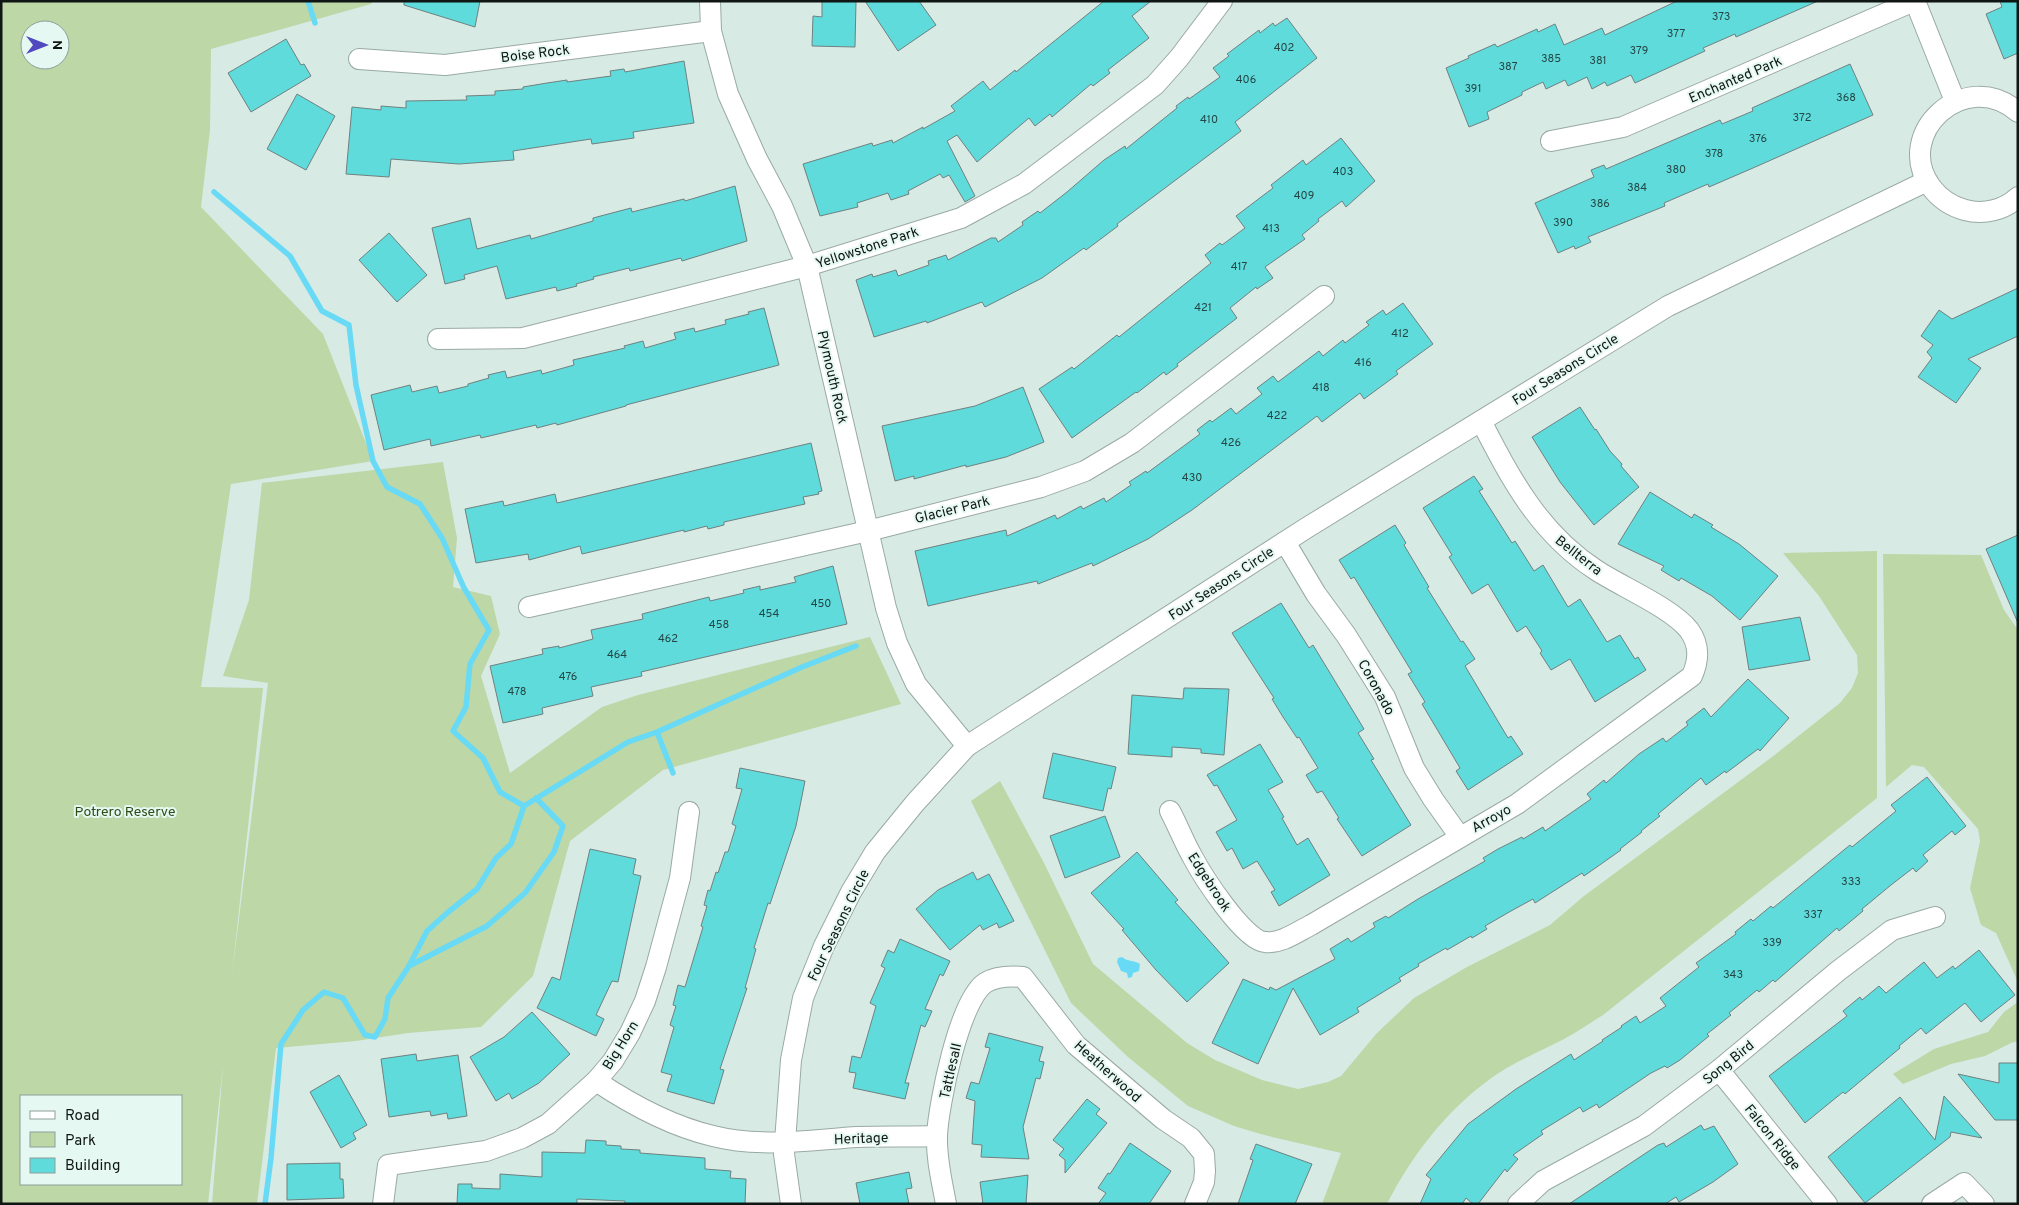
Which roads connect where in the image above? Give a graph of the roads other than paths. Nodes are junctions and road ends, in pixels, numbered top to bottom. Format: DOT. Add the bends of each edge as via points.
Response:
graph roads {
  1 [pos="710,1"];
  2 [pos="1222,1"];
  3 [pos="1914,1"];
  4 [pos="710,30"];
  5 [pos="359,60"];
  6 [pos="1955,101"];
  7 [pos="2018,112"];
  8 [pos="1551,141"];
  9 [pos="1927,181"];
  10 [pos="2018,197"];
  11 [pos="807,266"];
  12 [pos="1324,296"];
  13 [pos="438,339"];
  14 [pos="1481,421"];
  15 [pos="868,531"];
  16 [pos="1284,542"];
  17 [pos="529,607"];
  18 [pos="1698,662"];
  19 [pos="967,746"];
  20 [pos="689,812"];
  21 [pos="1170,812"];
  22 [pos="1460,837"];
  23 [pos="1934,918"];
  24 [pos="1263,943"];
  25 [pos="1023,977"];
  26 [pos="1719,1070"];
  27 [pos="596,1081"];
  28 [pos="937,1136"];
  29 [pos="785,1142"];
  30 [pos="383,1204"];
  31 [pos="791,1204"];
  32 [pos="946,1204"];
  33 [pos="1195,1204"];
  34 [pos="1518,1204"];
  35 [pos="1827,1204"];
  36 [pos="1932,1204"];
  37 [pos="1984,1204"];
  1 -- 4 [label="street, Plymouth Rock"];
  2 -- 11 [label="street, Yellowstone Park" via="1155,85 1024,184 961,218"];
  3 -- 6 [label="street"];
  3 -- 8 [label="street, Enchanted Park" via="1623,127"];
  4 -- 5 [label="street, Boise Rock" via="445,65"];
  4 -- 11 [label="street, Plymouth Rock" via="728,94"];
  6 -- 7 [label="street" via="1973,96 1992,98"];
  6 -- 9 [label="street" via="1939,112 1928,127 1922,144 1922,163"];
  9 -- 10 [label="street" via="1939,197 1955,208 1974,213 1993,211"];
  9 -- 14 [label="street, Four Seasons Circle" via="1668,306"];
  11 -- 13 [label="street, Yellowstone Park" via="524,338"];
  11 -- 15 [label="street, Plymouth Rock"];
  12 -- 15 [label="street, Glacier Park" via="1132,443 1085,471 1041,487"];
  14 -- 16 [label="street, Four Seasons Circle"];
  14 -- 18 [label="street, Bellterra" via="1534,514 1559,542 1595,570 1670,614 1688,629 1696,645"];
  15 -- 17 [label="street, Glacier Park"];
  15 -- 19 [label="street, Plymouth Rock" via="897,643 916,684"];
  16 -- 19 [label="street, Four Seasons Circle"];
  16 -- 22 [label="street, Coronado" via="1385,697 1414,768"];
  18 -- 22 [label="street, Arroyo" via="1692,676 1664,698 1517,804"];
  19 -- 29 [label="street, Four Seasons Circle" via="875,852 824,946 803,998 791,1060"];
  20 -- 27 [label="street, Big Horn" via="680,878 646,1001 613,1061"];
  21 -- 24 [label="street, Edgebrook" via="1192,857 1223,905 1244,929"];
  22 -- 24 [label="street, Arroyo" via="1311,925 1277,942"];
  23 -- 26 [label="street, Song Bird" via="1892,930"];
  25 -- 28 [label="street, Tattlesall" via="1008,976 985,983 972,1000 945,1078"];
  25 -- 33 [label="street, Heatherwood" via="1076,1045 1191,1138 1204,1154 1204,1182"];
  26 -- 34 [label="street, Song Bird" via="1644,1126 1543,1181"];
  26 -- 35 [label="street, Falcon Ridge"];
  27 -- 29 [label="street, Heritage" via="630,1103 682,1127 714,1137"];
  27 -- 30 [label="street, Big Horn" via="548,1124 522,1138 486,1151 388,1165"];
  28 -- 29 [label="street, Heritage"];
  28 -- 32 [label="street, Tattlesall"];
  29 -- 31 [label="street, Four Seasons Circle"];
  36 -- 37 [label="street" via="1964,1183"];
}
